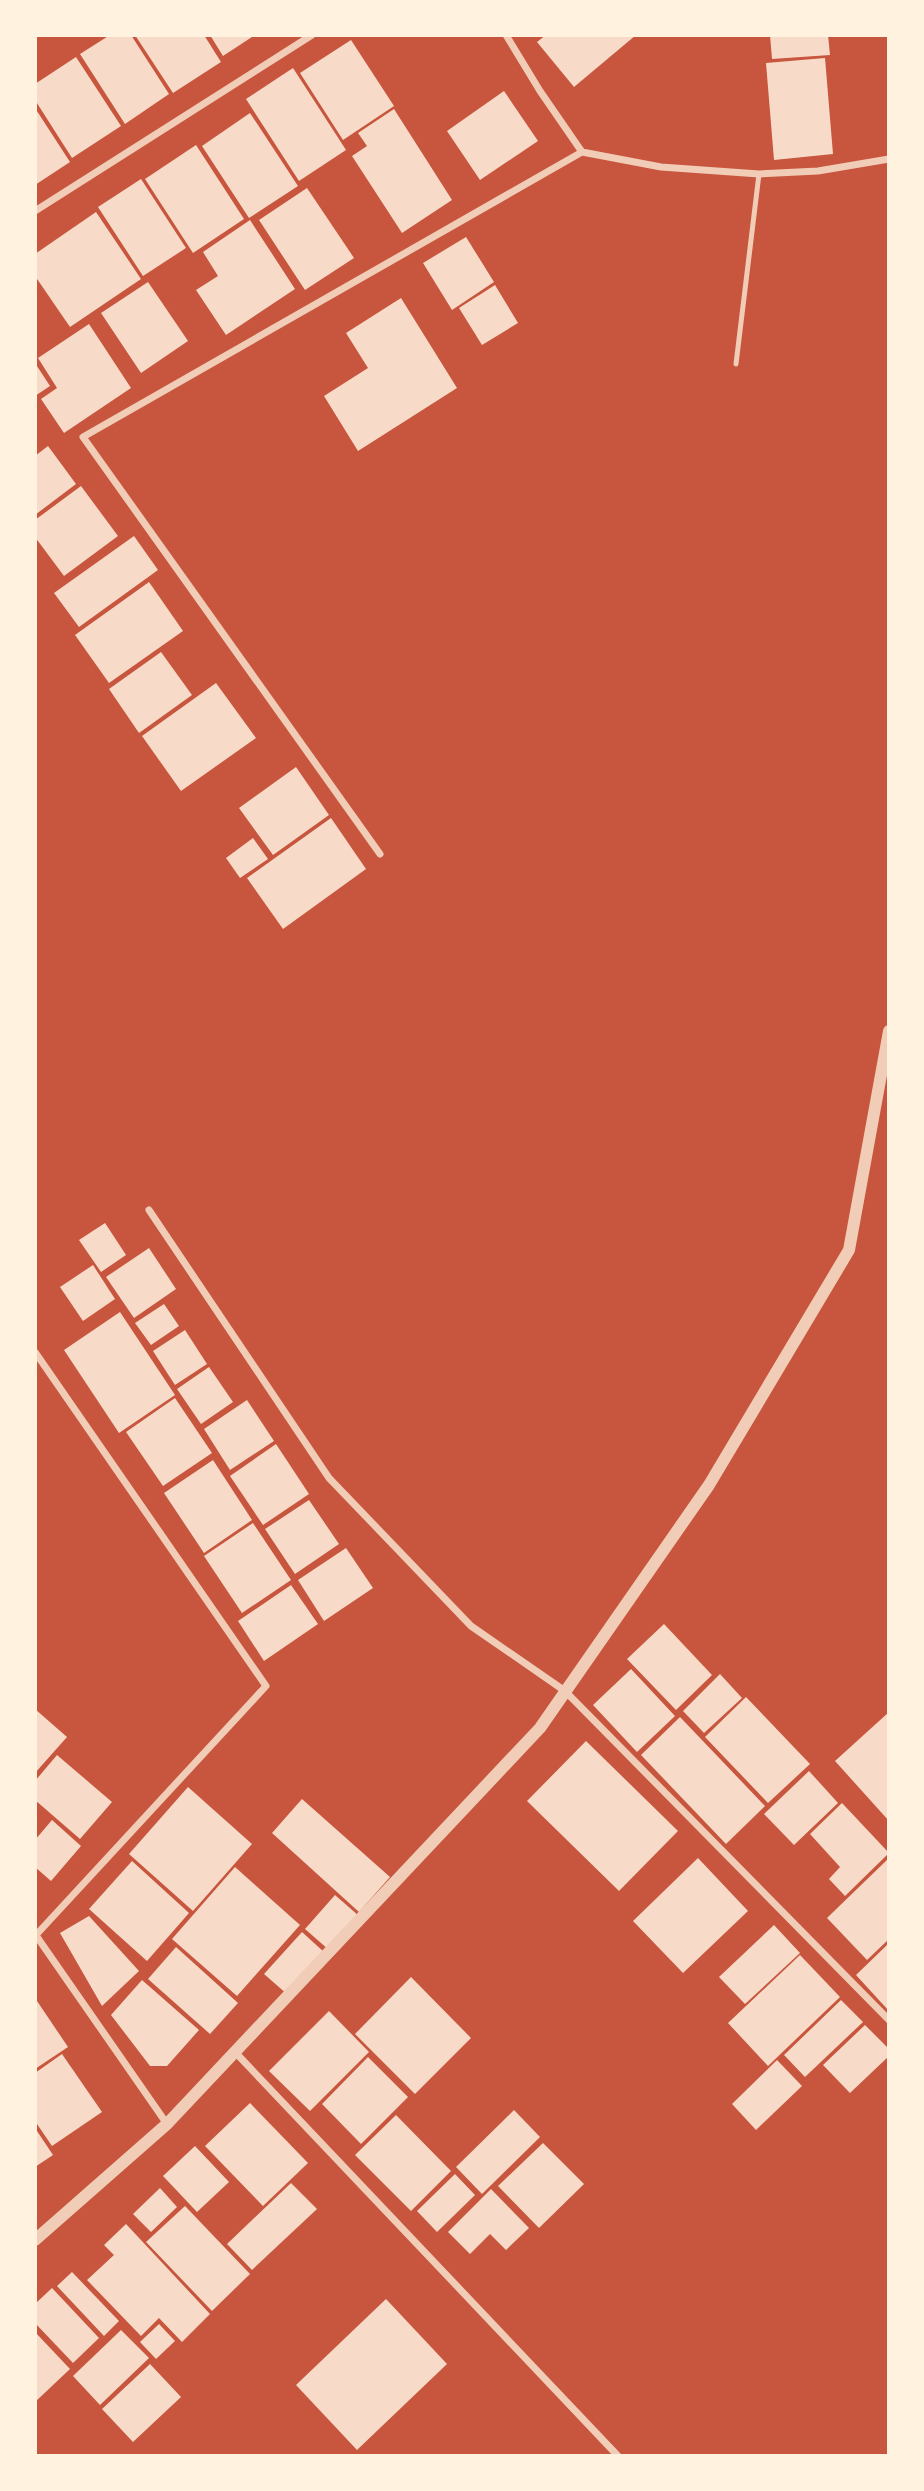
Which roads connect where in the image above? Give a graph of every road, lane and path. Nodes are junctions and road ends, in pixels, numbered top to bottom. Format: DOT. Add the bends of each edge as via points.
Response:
graph roads {
  1 [pos="312,35"];
  2 [pos="506,35"];
  3 [pos="582,152"];
  4 [pos="889,159"];
  5 [pos="759,174"];
  6 [pos="35,211"];
  7 [pos="736,364"];
  8 [pos="380,854"];
  9 [pos="889,1031"];
  10 [pos="149,1210"];
  11 [pos="35,1352"];
  12 [pos="565,1691"];
  13 [pos="35,1934"];
  14 [pos="889,2020"];
  15 [pos="235,2052"];
  16 [pos="167,2124"];
  17 [pos="35,2240"];
  18 [pos="618,2456"];
  1 -- 6 [label="street"];
  2 -- 3 [label="street"];
  3 -- 5 [label="street" via="662,167"];
  3 -- 8 [label="street" via="83,437"];
  4 -- 5 [label="street" via="818,171"];
  5 -- 7 [label="lane"];
  9 -- 12 [label="street" via="849,1250 709,1485"];
  10 -- 12 [label="street" via="329,1478 471,1626"];
  11 -- 13 [label="street" via="266,1686"];
  12 -- 14 [label="street"];
  12 -- 15 [label="street" via="540,1728"];
  13 -- 16 [label="street"];
  15 -- 16 [label="street"];
  15 -- 18 [label="street"];
  16 -- 17 [label="street"];
}
